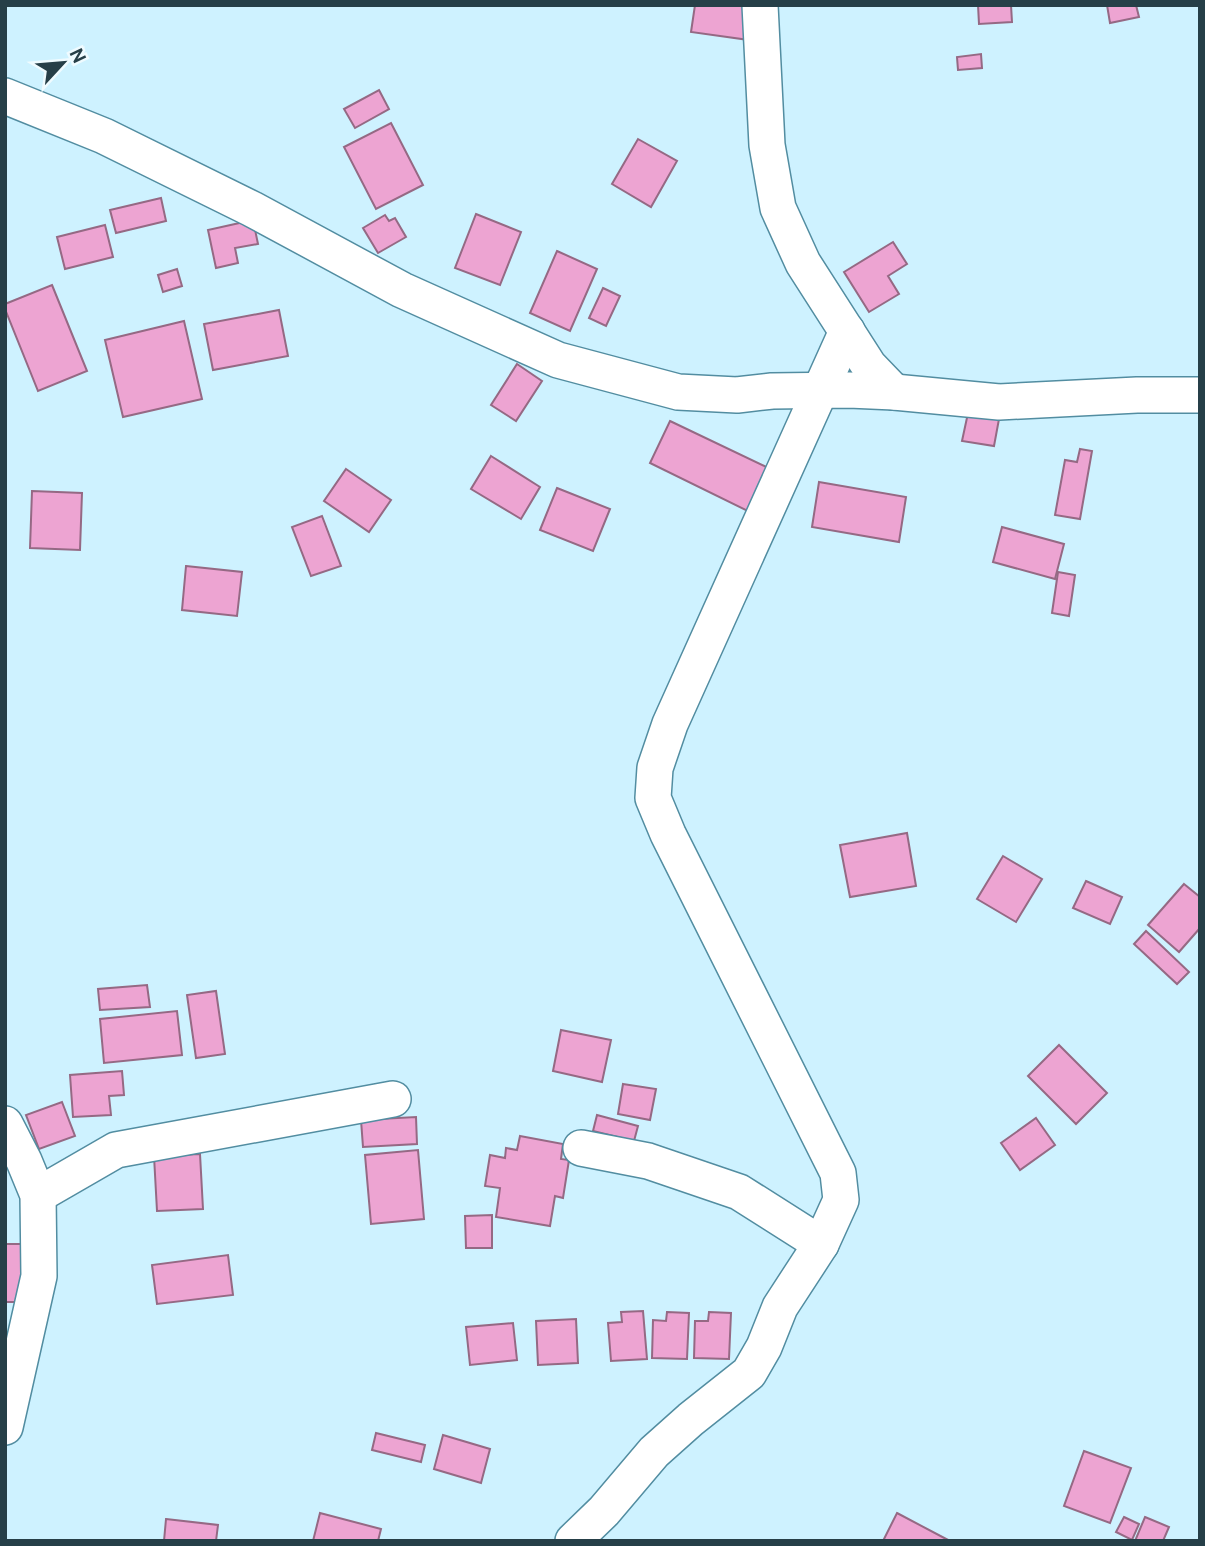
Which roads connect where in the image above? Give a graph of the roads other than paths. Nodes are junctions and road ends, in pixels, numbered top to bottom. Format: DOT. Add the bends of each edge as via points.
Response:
graph roads {
  1 [pos="760,5"];
  2 [pos="5,96"];
  3 [pos="847,331"];
  4 [pos="820,391"];
  5 [pos="894,392"];
  6 [pos="1200,395"];
  7 [pos="393,1099"];
  8 [pos="5,1124"];
  9 [pos="581,1148"];
  10 [pos="38,1195"];
  11 [pos="821,1244"];
  12 [pos="5,1427"];
  13 [pos="573,1541"];
  1 -- 3 [label="street" via="767,145 778,208 803,263"];
  2 -- 4 [label="street" via="104,136 253,209 402,290 558,360 678,392"];
  3 -- 4 [label="street"];
  3 -- 5 [label="street" via="869,366"];
  4 -- 5 [label="street"];
  4 -- 11 [label="street" via="670,724 655,768 653,797 838,1173 841,1200"];
  5 -- 6 [label="street" via="999,402"];
  7 -- 10 [label="street" via="116,1150"];
  8 -- 10 [label="street"];
  9 -- 11 [label="street" via="648,1161 739,1192"];
  10 -- 12 [label="street" via="39,1276"];
  11 -- 13 [label="street" via="780,1307 749,1373 654,1452"];
}
